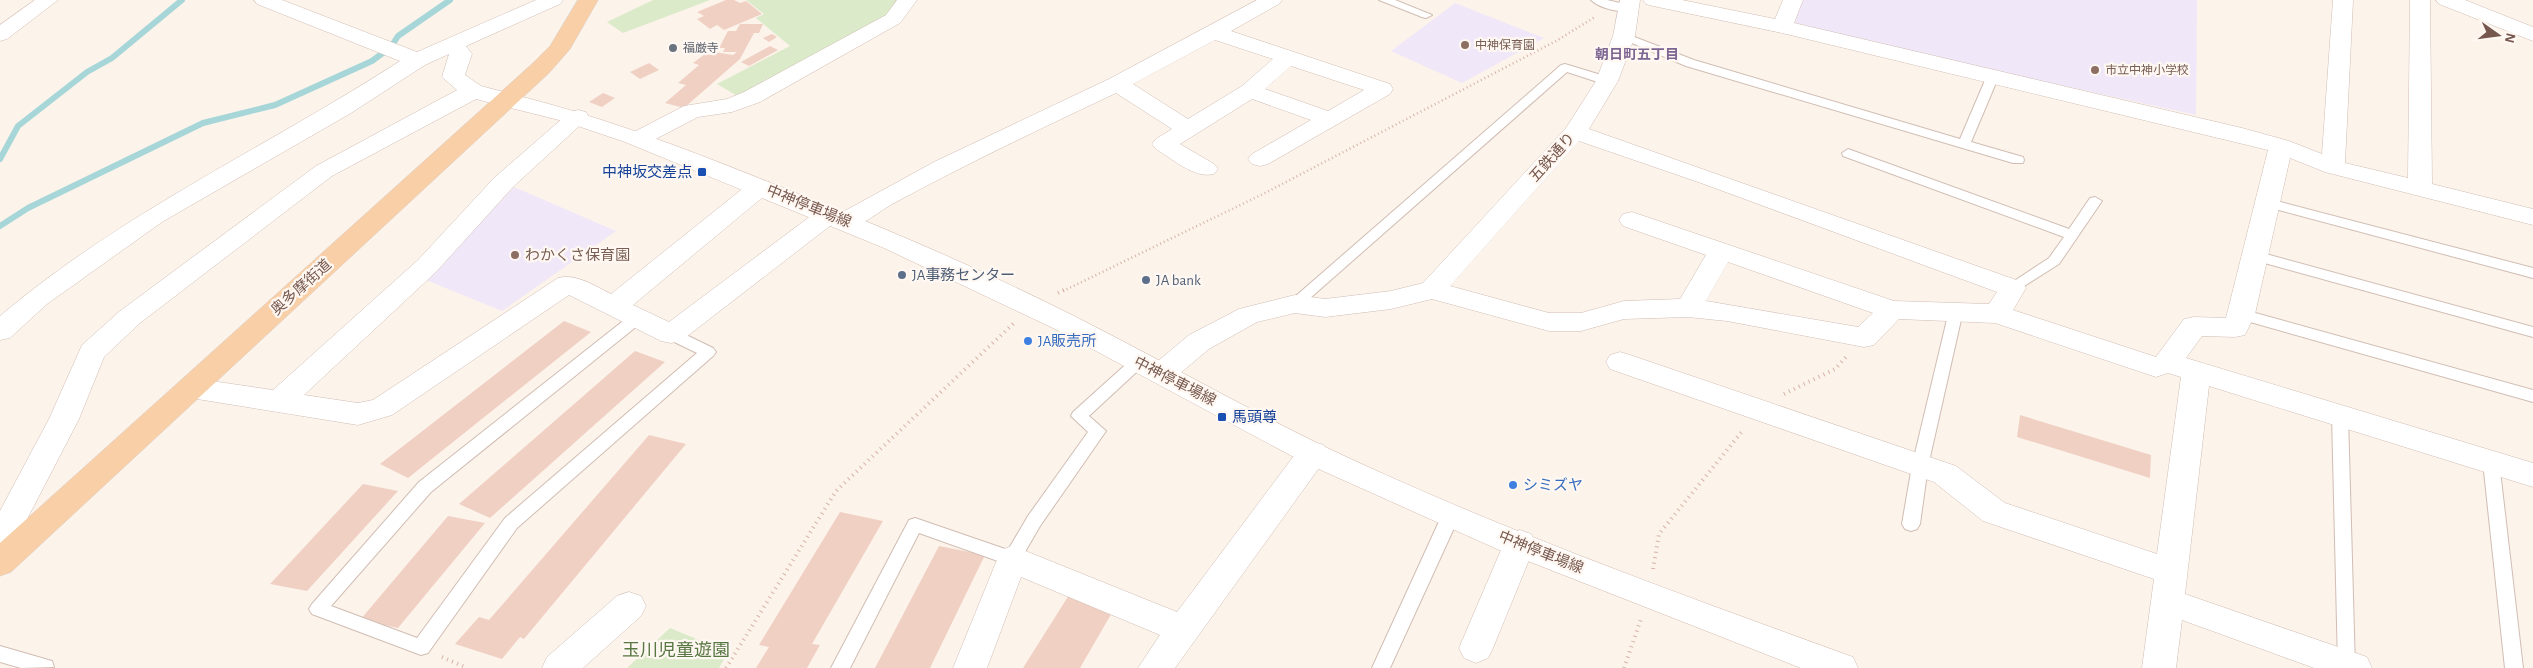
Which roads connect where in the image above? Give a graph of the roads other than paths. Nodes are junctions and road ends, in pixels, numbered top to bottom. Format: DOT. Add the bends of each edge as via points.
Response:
graph roads {
  1 [pos="48,0"];
  2 [pos="264,0"];
  3 [pos="553,0"];
  4 [pos="588,0"];
  5 [pos="907,0"];
  6 [pos="1272,0"];
  7 [pos="1385,0"];
  8 [pos="1597,0"];
  9 [pos="1653,0"];
  10 [pos="1793,0"];
  11 [pos="2343,0"];
  12 [pos="2420,0"];
  13 [pos="2446,0"];
  14 [pos="1624,5"];
  15 [pos="1426,15"];
  16 [pos="1782,27"];
  17 [pos="1216,33"];
  18 [pos="0,35"];
  19 [pos="2533,35"];
  20 [pos="1624,36"];
  21 [pos="454,46"];
  22 [pos="1288,57"];
  23 [pos="418,60"];
  24 [pos="1992,78"];
  25 [pos="1607,80"];
  26 [pos="1117,84"];
  27 [pos="473,91"];
  28 [pos="1250,91"];
  29 [pos="507,100"];
  30 [pos="578,117"];
  31 [pos="1330,119"];
  32 [pos="1188,129"];
  33 [pos="1575,132"];
  34 [pos="640,138"];
  35 [pos="1964,144"];
  36 [pos="2281,146"];
  37 [pos="1848,153"];
  38 [pos="1260,159"];
  39 [pos="2018,160"];
  40 [pos="1190,167"];
  41 [pos="2333,167"];
  42 [pos="760,187"];
  43 [pos="2420,188"];
  44 [pos="2095,201"];
  45 [pos="2269,204"];
  46 [pos="2533,217"];
  47 [pos="838,218"];
  48 [pos="1632,220"];
  49 [pos="2072,235"];
  50 [pos="1721,251"];
  51 [pos="2255,256"];
  52 [pos="2533,273"];
  53 [pos="2013,288"];
  54 [pos="1432,290"];
  55 [pos="1295,304"];
  56 [pos="1688,308"];
  57 [pos="1892,310"];
  58 [pos="1956,311"];
  59 [pos="625,312"];
  60 [pos="1997,314"];
  61 [pos="2241,314"];
  62 [pos="0,331"];
  63 [pos="2533,332"];
  64 [pos="671,334"];
  65 [pos="1620,362"];
  66 [pos="1149,368"];
  67 [pos="2182,368"];
  68 [pos="191,388"];
  69 [pos="2533,396"];
  70 [pos="278,402"];
  71 [pos="2340,416"];
  72 [pos="1313,454"];
  73 [pos="2490,462"];
  74 [pos="1920,466"];
  75 [pos="2533,475"];
  76 [pos="1451,515"];
  77 [pos="1911,524"];
  78 [pos="0,541"];
  79 [pos="1520,543"];
  80 [pos="1012,559"];
  81 [pos="0,563"];
  82 [pos="2170,587"];
  83 [pos="629,606"];
  84 [pos="1182,629"];
  85 [pos="1476,648"];
  86 [pos="0,654"];
  87 [pos="45,667"];
  88 [pos="2351,667"];
  89 [pos="559,668"];
  90 [pos="840,668"];
  91 [pos="970,668"];
  92 [pos="1155,668"];
  93 [pos="1381,668"];
  94 [pos="1841,668"];
  95 [pos="2159,668"];
  96 [pos="2514,668"];
  1 -- 18 [label="street"];
  2 -- 23 [label="street"];
  3 -- 21 [label="street"];
  4 -- 29 [label="main road, 奥多摩街道" via="559,49"];
  5 -- 34 [label="street" via="893,19 752,97 732,105 692,111"];
  6 -- 17 [label="street"];
  7 -- 15 [label="lane"];
  8 -- 14 [label="lane"];
  9 -- 16 [label="street"];
  10 -- 16 [label="street"];
  11 -- 41 [label="street"];
  12 -- 43 [label="street"];
  13 -- 19 [label="street"];
  14 -- 20 [label="street, 五鉄通り"];
  16 -- 24 [label="street"];
  17 -- 22 [label="street"];
  17 -- 26 [label="street"];
  20 -- 25 [label="street, 五鉄通り"];
  20 -- 35 [label="lane" via="1690,63"];
  21 -- 23 [label="street"];
  21 -- 27 [label="street" via="461,54 453,77"];
  22 -- 28 [label="street"];
  22 -- 31 [label="street" via="1382,89"];
  23 -- 62 [label="street" via="343,108 153,217 38,298"];
  24 -- 35 [label="lane"];
  24 -- 36 [label="street"];
  25 -- 33 [label="street, 五鉄通り"];
  25 -- 55 [label="lane" via="1565,68"];
  26 -- 32 [label="street"];
  26 -- 47 [label="street" via="942,167 866,208"];
  27 -- 29 [label="street, 中神停車場線"];
  27 -- 78 [label="street" via="324,171 130,317 92,352 64,419"];
  28 -- 31 [label="street"];
  28 -- 32 [label="street"];
  29 -- 30 [label="street, 中神停車場線"];
  29 -- 68 [label="main road, 奥多摩街道"];
  30 -- 34 [label="street, 中神停車場線"];
  30 -- 70 [label="street" via="504,182 427,266"];
  31 -- 38 [label="street"];
  32 -- 40 [label="street" via="1164,144"];
  33 -- 53 [label="street"];
  33 -- 54 [label="street, 五鉄通り"];
  34 -- 42 [label="street, 中神停車場線"];
  35 -- 39 [label="lane"];
  36 -- 41 [label="street"];
  36 -- 45 [label="street"];
  37 -- 49 [label="lane"];
  41 -- 43 [label="street"];
  42 -- 47 [label="street, 中神停車場線"];
  42 -- 59 [label="street"];
  43 -- 46 [label="street"];
  44 -- 49 [label="lane"];
  45 -- 51 [label="street"];
  45 -- 52 [label="lane"];
  47 -- 64 [label="street"];
  47 -- 66 [label="street, 中神停車場線" via="1032,306"];
  48 -- 50 [label="street"];
  49 -- 53 [label="lane" via="2054,261"];
  50 -- 56 [label="street"];
  50 -- 57 [label="street"];
  51 -- 61 [label="street"];
  51 -- 63 [label="lane"];
  53 -- 60 [label="street"];
  54 -- 55 [label="street" via="1391,300 1326,308"];
  54 -- 56 [label="street" via="1549,322 1581,322 1624,310"];
  55 -- 66 [label="street" via="1249,315"];
  56 -- 57 [label="street" via="1727,312 1864,338"];
  57 -- 58 [label="street"];
  58 -- 60 [label="street"];
  58 -- 74 [label="lane"];
  59 -- 64 [label="street"];
  59 -- 64 [label="lane" via="425,487 318,609 421,647 511,524 708,352"];
  59 -- 70 [label="street" via="567,284 382,408 358,414"];
  60 -- 67 [label="street" via="2156,368"];
  61 -- 67 [label="street" via="2235,328 2194,326"];
  61 -- 69 [label="lane"];
  65 -- 74 [label="street"];
  66 -- 72 [label="street, 中神停車場線"];
  66 -- 80 [label="lane" via="1079,416 1098,431 1034,520"];
  67 -- 71 [label="street"];
  67 -- 82 [label="street"];
  68 -- 70 [label="street"];
  68 -- 81 [label="main road, 奥多摩街道"];
  71 -- 73 [label="street"];
  71 -- 88 [label="lane"];
  72 -- 76 [label="street, 中神停車場線"];
  72 -- 84 [label="street"];
  73 -- 75 [label="street"];
  73 -- 96 [label="lane"];
  74 -- 77 [label="lane"];
  74 -- 82 [label="street" via="1945,474 1994,512"];
  76 -- 79 [label="street, 中神停車場線"];
  76 -- 93 [label="lane"];
  79 -- 85 [label="street"];
  79 -- 94 [label="street, 中神停車場線" via="1649,596"];
  80 -- 84 [label="street"];
  80 -- 90 [label="lane" via="915,525"];
  80 -- 91 [label="street"];
  82 -- 88 [label="street"];
  82 -- 95 [label="street"];
  83 -- 89 [label="street"];
  84 -- 92 [label="street"];
  86 -- 87 [label="lane"];
}
